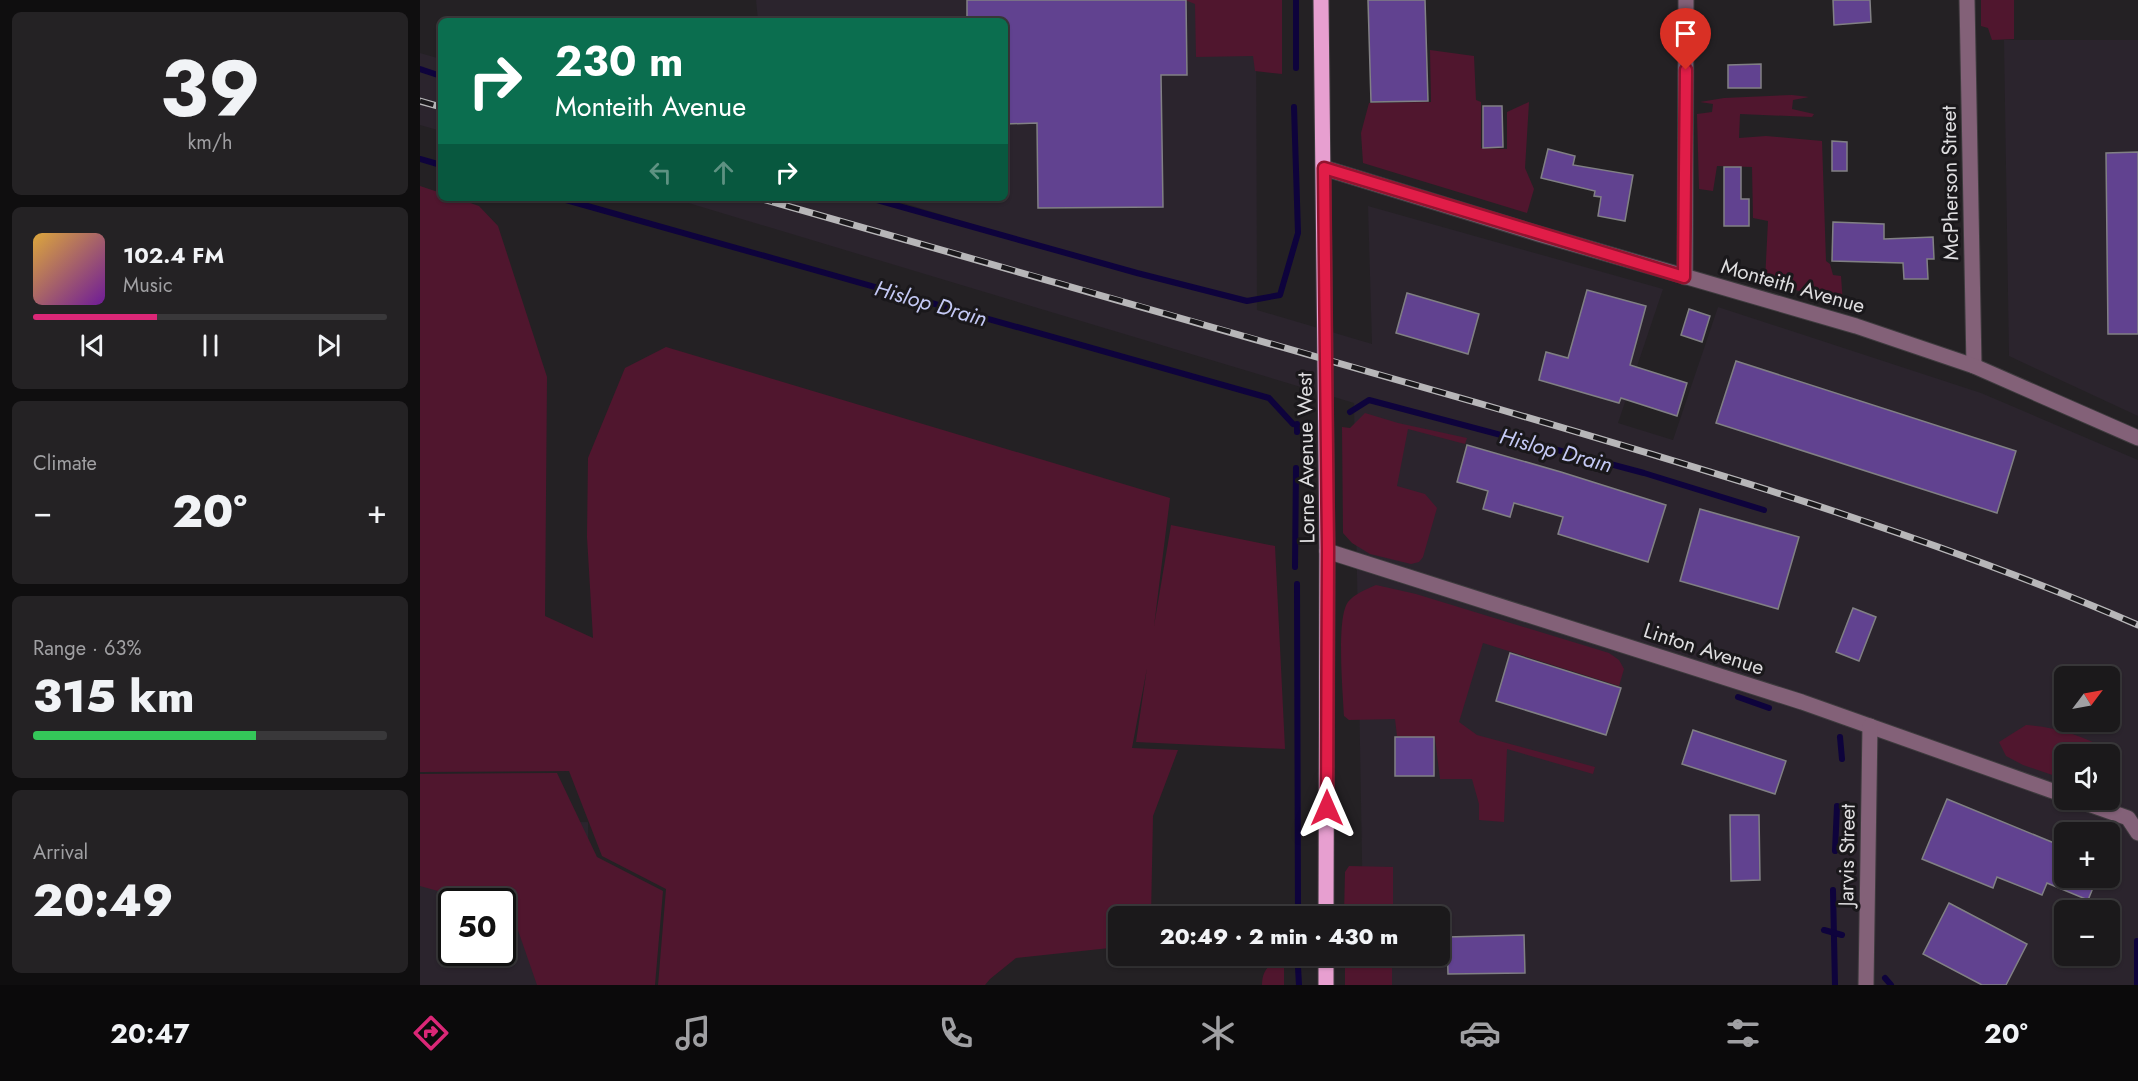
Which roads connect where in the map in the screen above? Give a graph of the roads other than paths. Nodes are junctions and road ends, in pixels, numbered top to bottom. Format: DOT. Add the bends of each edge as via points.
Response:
graph roads {
  1 [pos="1321,0"];
  2 [pos="1686,0"];
  3 [pos="1967,0"];
  4 [pos="1324,168"];
  5 [pos="1684,277"];
  6 [pos="1974,366"];
  7 [pos="2138,438"];
  8 [pos="1328,550"];
  9 [pos="1870,726"];
  10 [pos="2054,791"];
  11 [pos="2105,810"];
  12 [pos="2138,833"];
  13 [pos="1326,906"];
  14 [pos="1326,966"];
  15 [pos="1326,985"];
  16 [pos="1866,985"];
  1 -- 4 [label="main road, Lorne Avenue West"];
  2 -- 5 [label="street"];
  3 -- 6 [label="street, McPherson Street"];
  4 -- 5 [label="street, Monteith Avenue"];
  4 -- 8 [label="main road, Lorne Avenue West"];
  5 -- 6 [label="street, Monteith Avenue" via="1856,326"];
  6 -- 7 [label="street, Monteith Avenue"];
  8 -- 9 [label="street, Linton Avenue"];
  8 -- 13 [label="main road, Lorne Avenue West"];
  9 -- 10 [label="street, Linton Avenue"];
  9 -- 16 [label="street, Jarvis Street"];
  11 -- 12 [label="street" via="2128,818"];
  14 -- 15 [label="main road"];
}
